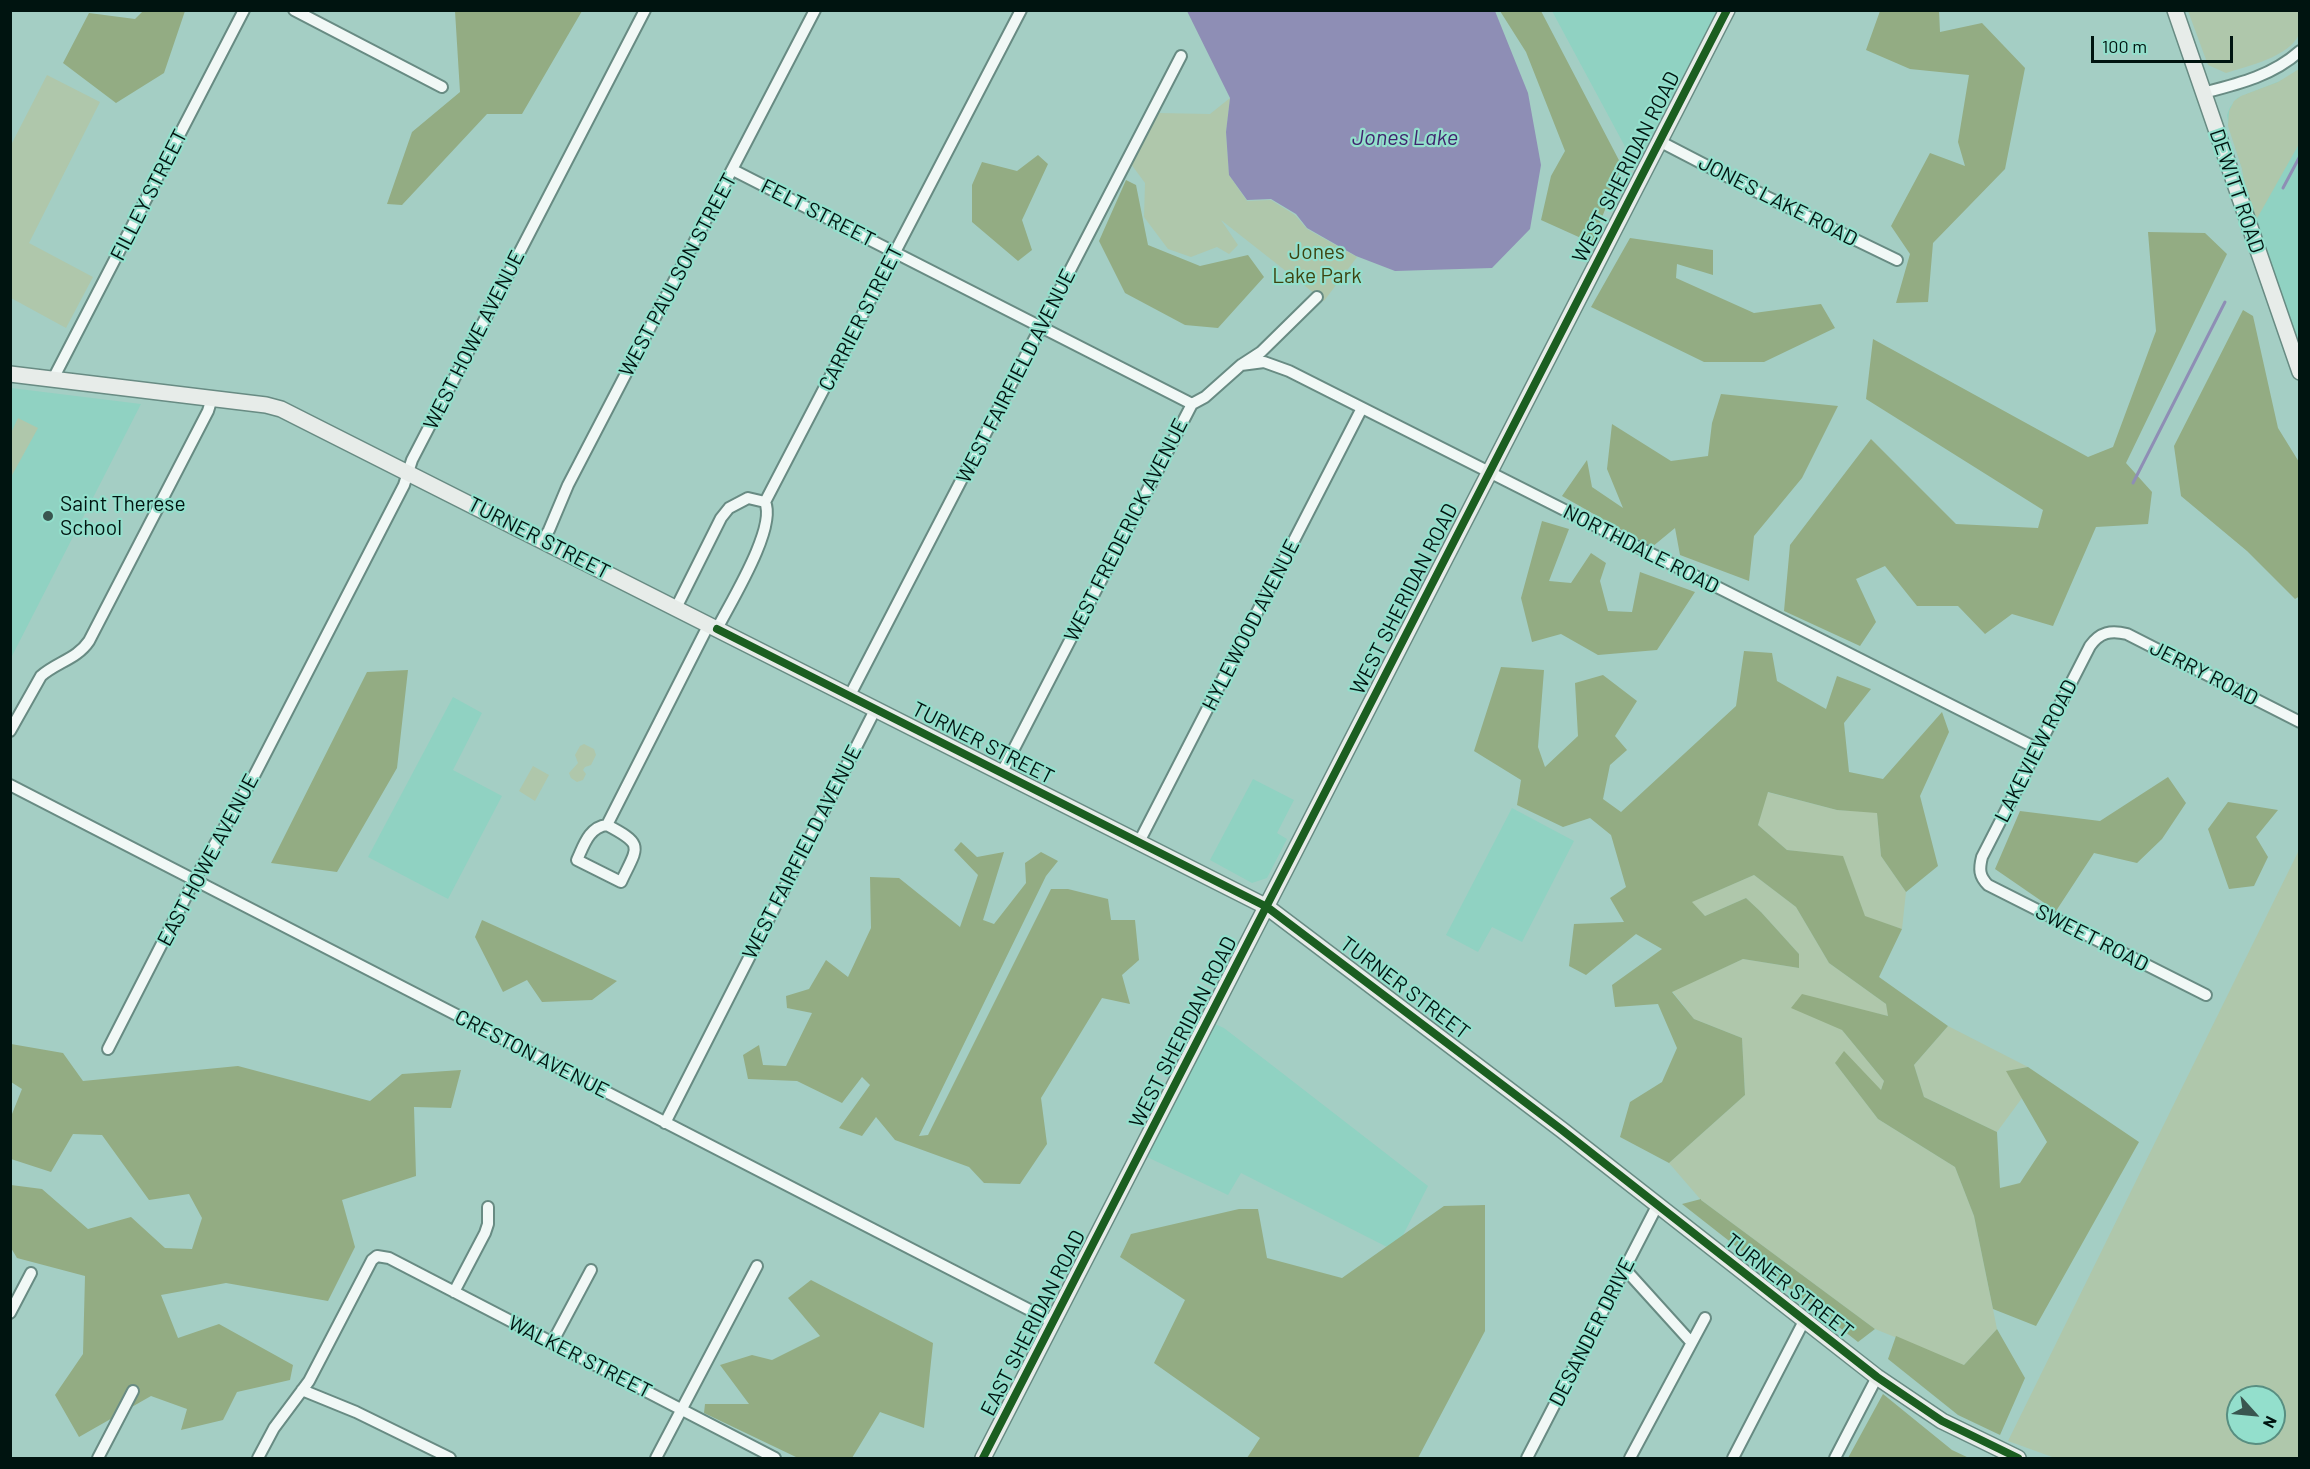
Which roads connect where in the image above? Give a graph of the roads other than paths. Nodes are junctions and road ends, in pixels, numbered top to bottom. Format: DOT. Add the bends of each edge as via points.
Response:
graph roads {
  1 [pos="244,10"];
  2 [pos="294,10"];
  3 [pos="645,10"];
  4 [pos="815,10"];
  5 [pos="1021,10"];
  6 [pos="1727,10"];
  7 [pos="2175,10"];
  8 [pos="2300,51"];
  9 [pos="1181,56"];
  10 [pos="442,87"];
  11 [pos="2203,93"];
  12 [pos="1659,141"];
  13 [pos="733,170"];
  14 [pos="895,253"];
  15 [pos="1896,260"];
  16 [pos="1317,297"];
  17 [pos="1042,327"];
  18 [pos="1240,365"];
  19 [pos="2300,372"];
  20 [pos="10,374"];
  21 [pos="53,379"];
  22 [pos="212,398"];
  23 [pos="1192,404"];
  24 [pos="1362,408"];
  25 [pos="408,472"];
  26 [pos="1490,472"];
  27 [pos="765,502"];
  28 [pos="543,540"];
  29 [pos="676,608"];
  30 [pos="713,626"];
  31 [pos="2106,633"];
  32 [pos="307,670"];
  33 [pos="850,695"];
  34 [pos="876,708"];
  35 [pos="2300,722"];
  36 [pos="10,731"];
  37 [pos="2038,749"];
  38 [pos="1002,772"];
  39 [pos="10,785"];
  40 [pos="607,825"];
  41 [pos="1139,842"];
  42 [pos="1981,877"];
  43 [pos="195,879"];
  44 [pos="1267,907"];
  45 [pos="2206,995"];
  46 [pos="108,1050"];
  47 [pos="665,1123"];
  48 [pos="1114,1205"];
  49 [pos="1657,1206"];
  50 [pos="488,1207"];
  51 [pos="757,1266"];
  52 [pos="1624,1268"];
  53 [pos="591,1270"];
  54 [pos="31,1273"];
  55 [pos="454,1292"];
  56 [pos="10,1313"];
  57 [pos="1705,1318"];
  58 [pos="1804,1321"];
  59 [pos="1053,1322"];
  60 [pos="1691,1342"];
  61 [pos="552,1343"];
  62 [pos="1877,1377"];
  63 [pos="302,1390"];
  64 [pos="133,1391"];
  65 [pos="681,1410"];
  66 [pos="98,1458"];
  67 [pos="258,1458"];
  68 [pos="450,1458"];
  69 [pos="656,1458"];
  70 [pos="775,1458"];
  71 [pos="983,1458"];
  72 [pos="1527,1458"];
  73 [pos="1630,1458"];
  74 [pos="1733,1458"];
  75 [pos="1834,1458"];
  76 [pos="2018,1458"];
  1 -- 21 [label="street, FILLEY STREET"];
  2 -- 10 [label="street"];
  3 -- 25 [label="street, WEST HOWE AVENUE"];
  4 -- 13 [label="street, WEST PAULSON STREET"];
  5 -- 14 [label="street, CARRIER STREET"];
  6 -- 12 [label="street, WEST SHERIDAN ROAD"];
  7 -- 11 [label="street, DEWITT ROAD"];
  8 -- 11 [label="street" via="2287,63 2253,80"];
  9 -- 17 [label="street, WEST FAIRFIELD AVENUE"];
  11 -- 19 [label="street, DEWITT ROAD"];
  12 -- 15 [label="street, JONES LAKE ROAD"];
  12 -- 26 [label="street, WEST SHERIDAN ROAD"];
  13 -- 14 [label="street, FELT STREET"];
  13 -- 28 [label="street, WEST PAULSON STREET"];
  14 -- 17 [label="street, FELT STREET"];
  14 -- 27 [label="street, CARRIER STREET"];
  16 -- 18 [label="street, WEST FREDERICK AVENUE" via="1261,352"];
  17 -- 23 [label="street, FELT STREET"];
  17 -- 33 [label="street, WEST FAIRFIELD AVENUE"];
  18 -- 23 [label="street, WEST FREDERICK AVENUE"];
  18 -- 24 [label="street, NORTHDALE ROAD" via="1277,365"];
  20 -- 21 [label="street, TURNER STREET"];
  21 -- 22 [label="street, TURNER STREET"];
  22 -- 25 [label="street, TURNER STREET" via="281,409"];
  22 -- 36 [label="street" via="89,640 82,650 49,669 34,685"];
  23 -- 38 [label="street, WEST FREDERICK AVENUE"];
  24 -- 26 [label="street, NORTHDALE ROAD"];
  24 -- 41 [label="street, HYLEWOOD AVENUE"];
  25 -- 28 [label="street, TURNER STREET"];
  25 -- 32 [label="street, WEST HOWE AVENUE"];
  26 -- 37 [label="street, NORTHDALE ROAD"];
  26 -- 44 [label="street, WEST SHERIDAN ROAD"];
  27 -- 29 [label="street" via="748,498 729,508"];
  27 -- 30 [label="street, CARRIER STREET" via="767,523 762,541"];
  28 -- 29 [label="street, TURNER STREET"];
  29 -- 30 [label="street, TURNER STREET"];
  30 -- 33 [label="street, TURNER STREET"];
  30 -- 40 [label="street, CARRIER STREET"];
  31 -- 35 [label="street, JERRY ROAD" via="2127,634"];
  31 -- 37 [label="street, LAKEVIEW ROAD" via="2090,646"];
  32 -- 43 [label="street, EAST HOWE AVENUE" via="254,776"];
  33 -- 34 [label="street, TURNER STREET"];
  34 -- 38 [label="street, TURNER STREET"];
  34 -- 47 [label="street, WEST FAIRFIELD AVENUE"];
  37 -- 42 [label="street, LAKEVIEW ROAD" via="1982,857"];
  38 -- 41 [label="street, TURNER STREET"];
  39 -- 43 [label="street, CRESTON AVENUE"];
  40 -- 40 [label="street" via="592,831 577,860 621,882 636,847 629,837"];
  41 -- 44 [label="street, TURNER STREET"];
  42 -- 45 [label="street, SWEET ROAD" via="1998,891"];
  43 -- 46 [label="street, EAST HOWE AVENUE"];
  43 -- 47 [label="street, CRESTON AVENUE"];
  44 -- 48 [label="street, WEST SHERIDAN ROAD"];
  44 -- 49 [label="street, TURNER STREET"];
  47 -- 59 [label="street, CRESTON AVENUE"];
  48 -- 59 [label="street, EAST SHERIDAN ROAD"];
  49 -- 52 [label="street, DESANDER DRIVE"];
  49 -- 58 [label="street, TURNER STREET"];
  50 -- 55 [label="street" via="485,1233"];
  51 -- 65 [label="street"];
  52 -- 60 [label="street"];
  52 -- 72 [label="street, DESANDER DRIVE"];
  53 -- 61 [label="street"];
  54 -- 56 [label="street"];
  55 -- 61 [label="street, WALKER STREET"];
  55 -- 63 [label="street, WALKER STREET" via="377,1256"];
  57 -- 60 [label="street"];
  58 -- 62 [label="street, TURNER STREET"];
  58 -- 74 [label="street"];
  59 -- 71 [label="street, EAST SHERIDAN ROAD"];
  60 -- 73 [label="street"];
  61 -- 65 [label="street, WALKER STREET"];
  62 -- 75 [label="street"];
  62 -- 76 [label="street, TURNER STREET" via="1942,1420"];
  63 -- 67 [label="street"];
  63 -- 68 [label="street"];
  64 -- 66 [label="street"];
  65 -- 69 [label="street"];
  65 -- 70 [label="street, WALKER STREET"];
}
